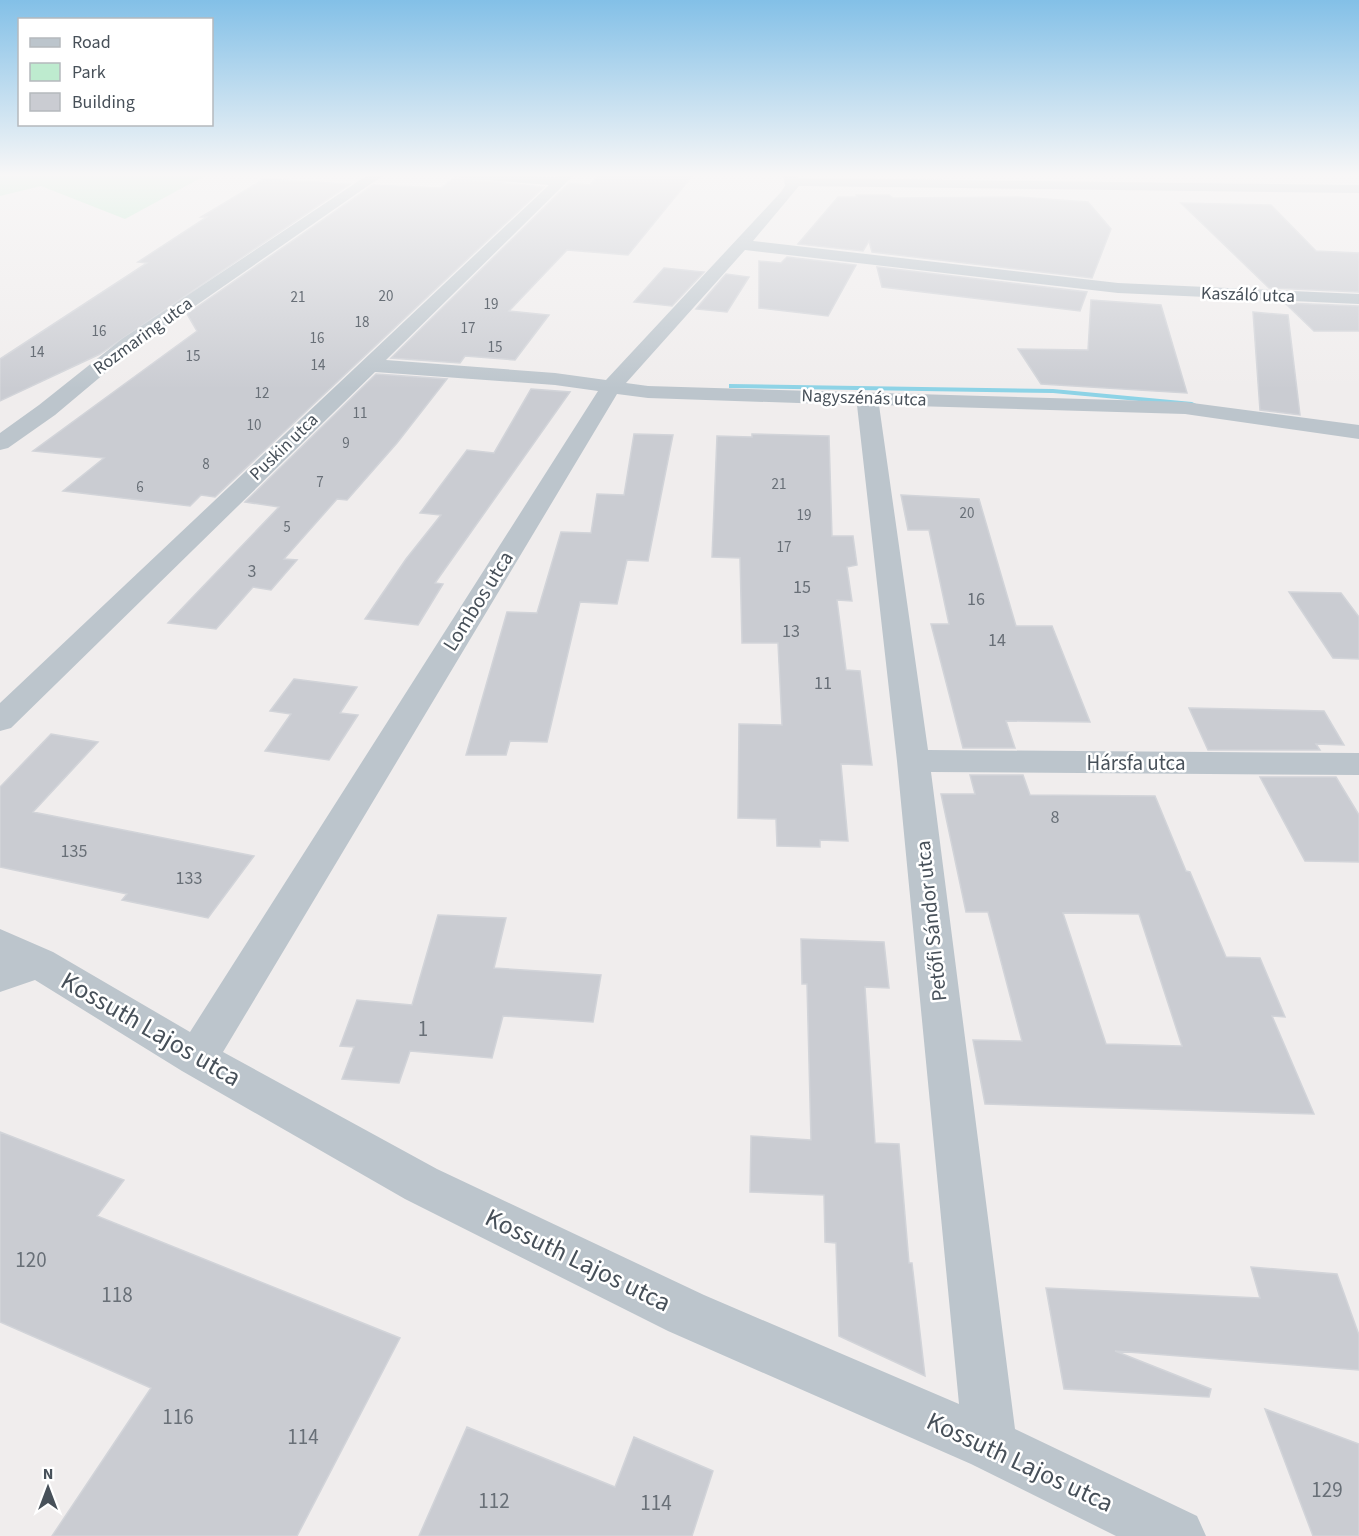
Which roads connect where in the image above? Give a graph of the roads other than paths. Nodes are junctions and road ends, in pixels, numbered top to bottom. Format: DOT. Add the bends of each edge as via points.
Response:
graph roads {
  1 [pos="743,245"];
  2 [pos="272,246"];
  3 [pos="492,246"];
  4 [pos="749,246"];
  5 [pos="1359,299"];
  6 [pos="368,365"];
  7 [pos="609,388"];
  8 [pos="867,399"];
  9 [pos="1359,432"];
  10 [pos="0,443"];
  11 [pos="0,721"];
  12 [pos="914,761"];
  13 [pos="1359,764"];
  14 [pos="13,961"];
  15 [pos="197,1058"];
  16 [pos="990,1445"];
  17 [pos="1177,1536"];
  1 -- 7 [label="street, Lombos utca"];
  2 -- 10 [label="street, Rozmaring utca" via="129,343"];
  3 -- 6 [label="street, Puskin utca"];
  4 -- 5 [label="street, Kaszáló utca" via="1118,288"];
  6 -- 7 [label="street, Nagyszénás utca" via="555,379"];
  6 -- 11 [label="street, Puskin utca"];
  7 -- 8 [label="street, Nagyszénás utca"];
  7 -- 15 [label="street, Lombos utca"];
  8 -- 9 [label="street, Nagyszénás utca" via="1185,408"];
  8 -- 12 [label="street, Petőfi Sándor utca"];
  12 -- 13 [label="street, Hársfa utca"];
  12 -- 16 [label="street, Petőfi Sándor utca"];
  14 -- 15 [label="street, Kossuth Lajos utca"];
  15 -- 16 [label="street, Kossuth Lajos utca" via="431,1189 686,1313"];
  16 -- 17 [label="street, Kossuth Lajos utca"];
}
